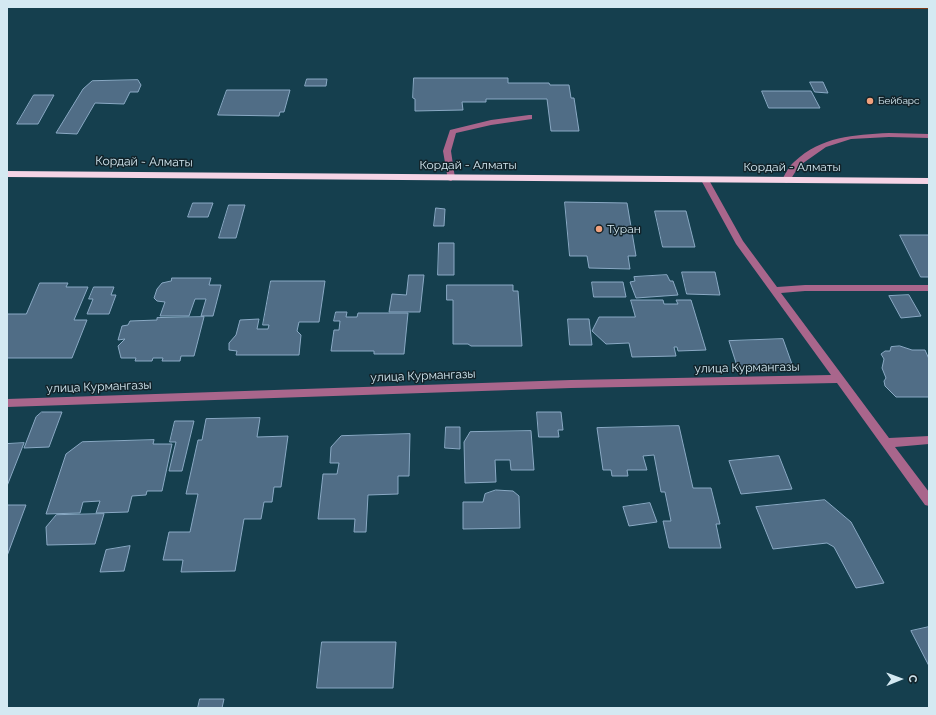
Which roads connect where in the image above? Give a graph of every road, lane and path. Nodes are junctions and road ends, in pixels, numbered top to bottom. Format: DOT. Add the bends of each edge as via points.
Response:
graph roads {
  1 [pos="529,117"];
  2 [pos="929,136"];
  3 [pos="7,174"];
  4 [pos="451,178"];
  5 [pos="705,180"];
  6 [pos="786,180"];
  7 [pos="929,181"];
  8 [pos="929,288"];
  9 [pos="775,290"];
  10 [pos="840,379"];
  11 [pos="7,403"];
  12 [pos="929,440"];
  13 [pos="886,443"];
  14 [pos="929,501"];
  1 -- 4 [label="street" via="480,124 454,132 447,151"];
  2 -- 6 [label="street" via="850,137 823,145 796,164"];
  3 -- 4 [label="highway, Кордай - Алматы"];
  4 -- 5 [label="highway, Кордай - Алматы"];
  5 -- 6 [label="highway, Кордай - Алматы"];
  5 -- 9 [label="street" via="739,242"];
  6 -- 7 [label="highway, Кордай - Алматы"];
  8 -- 9 [label="street"];
  9 -- 10 [label="street"];
  10 -- 11 [label="street, улица Курмангазы" via="563,384"];
  10 -- 13 [label="street"];
  12 -- 13 [label="street"];
  13 -- 14 [label="street"];
}
